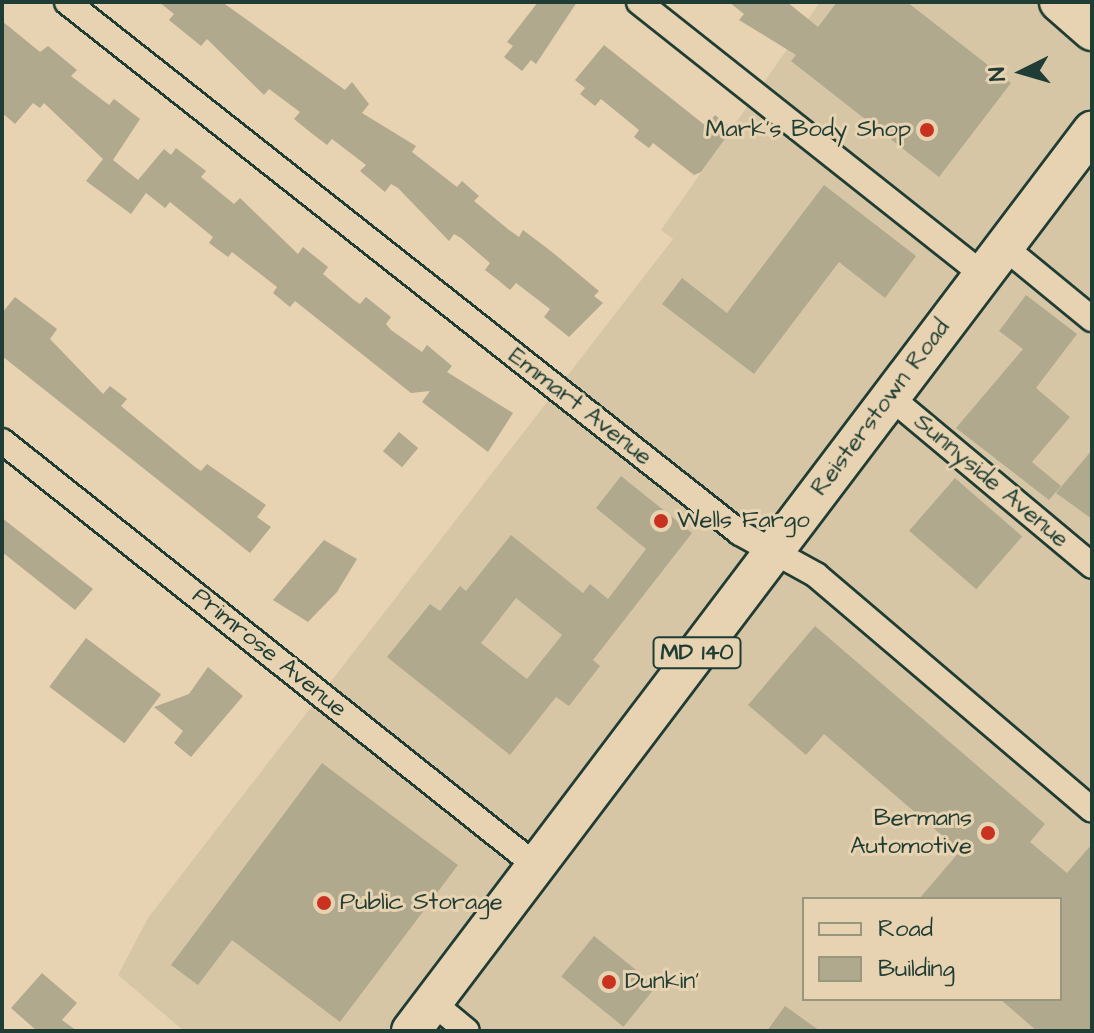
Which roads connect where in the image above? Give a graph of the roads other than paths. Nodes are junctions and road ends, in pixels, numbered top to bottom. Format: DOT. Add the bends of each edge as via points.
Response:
graph roads {
  1 [pos="67,2"];
  2 [pos="639,2"];
  3 [pos="1059,2"];
  4 [pos="1092,31"];
  5 [pos="1092,131"];
  6 [pos="993,260"];
  7 [pos="1092,319"];
  8 [pos="889,396"];
  9 [pos="2,441"];
  10 [pos="774,552"];
  11 [pos="1092,566"];
  12 [pos="1092,810"];
  13 [pos="535,865"];
  14 [pos="422,1017"];
  15 [pos="467,1031"];
  1 -- 10 [label="street, Emmart Avenue" via="740,533"];
  2 -- 6 [label="street"];
  3 -- 4 [label="main road"];
  5 -- 6 [label="main road, Reisterstown Road / MD 140"];
  6 -- 7 [label="street"];
  6 -- 8 [label="main road, Reisterstown Road / MD 140"];
  8 -- 10 [label="main road, Reisterstown Road / MD 140"];
  8 -- 11 [label="street, Sunnyside Avenue"];
  9 -- 13 [label="street, Primrose Avenue"];
  10 -- 12 [label="street, Emmart Avenue" via="816,575"];
  10 -- 13 [label="main road, Reisterstown Road / MD 140"];
  13 -- 14 [label="main road, Reisterstown Road / MD 140"];
  14 -- 15 [label="street"];
}
